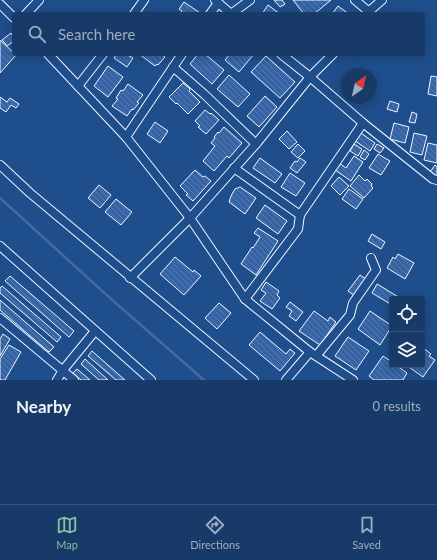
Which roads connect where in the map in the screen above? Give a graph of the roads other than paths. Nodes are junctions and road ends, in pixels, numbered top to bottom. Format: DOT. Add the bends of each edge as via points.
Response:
graph roads {
  1 [pos="39,0"];
  2 [pos="144,0"];
  3 [pos="250,0"];
  4 [pos="355,0"];
  5 [pos="382,0"];
  6 [pos="216,2"];
  7 [pos="0,4"];
  8 [pos="28,12"];
  9 [pos="135,12"];
  10 [pos="211,12"];
  11 [pos="228,12"];
  12 [pos="234,12"];
  13 [pos="366,12"];
  14 [pos="368,12"];
  15 [pos="12,16"];
  16 [pos="50,56"];
  17 [pos="101,56"];
  18 [pos="180,56"];
  19 [pos="283,56"];
  20 [pos="331,56"];
  21 [pos="173,66"];
  22 [pos="310,77"];
  23 [pos="78,86"];
  24 [pos="362,123"];
  25 [pos="126,137"];
  26 [pos="256,144"];
  27 [pos="0,165"];
  28 [pos="234,168"];
  29 [pos="437,180"];
  30 [pos="300,215"];
  31 [pos="190,218"];
  32 [pos="0,246"];
  33 [pos="371,258"];
  34 [pos="130,278"];
  35 [pos="245,299"];
  36 [pos="0,318"];
  37 [pos="95,331"];
  38 [pos="313,354"];
  39 [pos="64,370"];
  40 [pos="57,380"];
  41 [pos="74,380"];
  42 [pos="151,380"];
  43 [pos="254,380"];
  44 [pos="286,380"];
  45 [pos="353,380"];
  1 -- 8 [label="street"];
  2 -- 9 [label="street"];
  3 -- 12 [label="street"];
  4 -- 13 [label="street"];
  5 -- 14 [label="street"];
  6 -- 10 [label="street"];
  6 -- 11 [label="street"];
  7 -- 15 [label="street"];
  16 -- 23 [label="street"];
  17 -- 23 [label="street"];
  18 -- 21 [label="street"];
  19 -- 22 [label="street"];
  20 -- 22 [label="street"];
  21 -- 25 [label="street"];
  21 -- 26 [label="street"];
  22 -- 24 [label="street"];
  22 -- 26 [label="street"];
  23 -- 25 [label="street"];
  24 -- 29 [label="street"];
  24 -- 30 [label="street"];
  25 -- 31 [label="street"];
  26 -- 28 [label="street"];
  27 -- 34 [label="street"];
  28 -- 30 [label="street"];
  28 -- 31 [label="street"];
  30 -- 35 [label="street" via="298,229"];
  31 -- 34 [label="street"];
  31 -- 35 [label="street"];
  32 -- 37 [label="street"];
  33 -- 38 [label="street" via="376,270 353,303 350,315"];
  34 -- 43 [label="street"];
  35 -- 38 [label="street"];
  36 -- 39 [label="street"];
  37 -- 39 [label="street"];
  37 -- 42 [label="street"];
  38 -- 44 [label="street"];
  38 -- 45 [label="street"];
  39 -- 40 [label="street"];
  39 -- 41 [label="street"];
}
